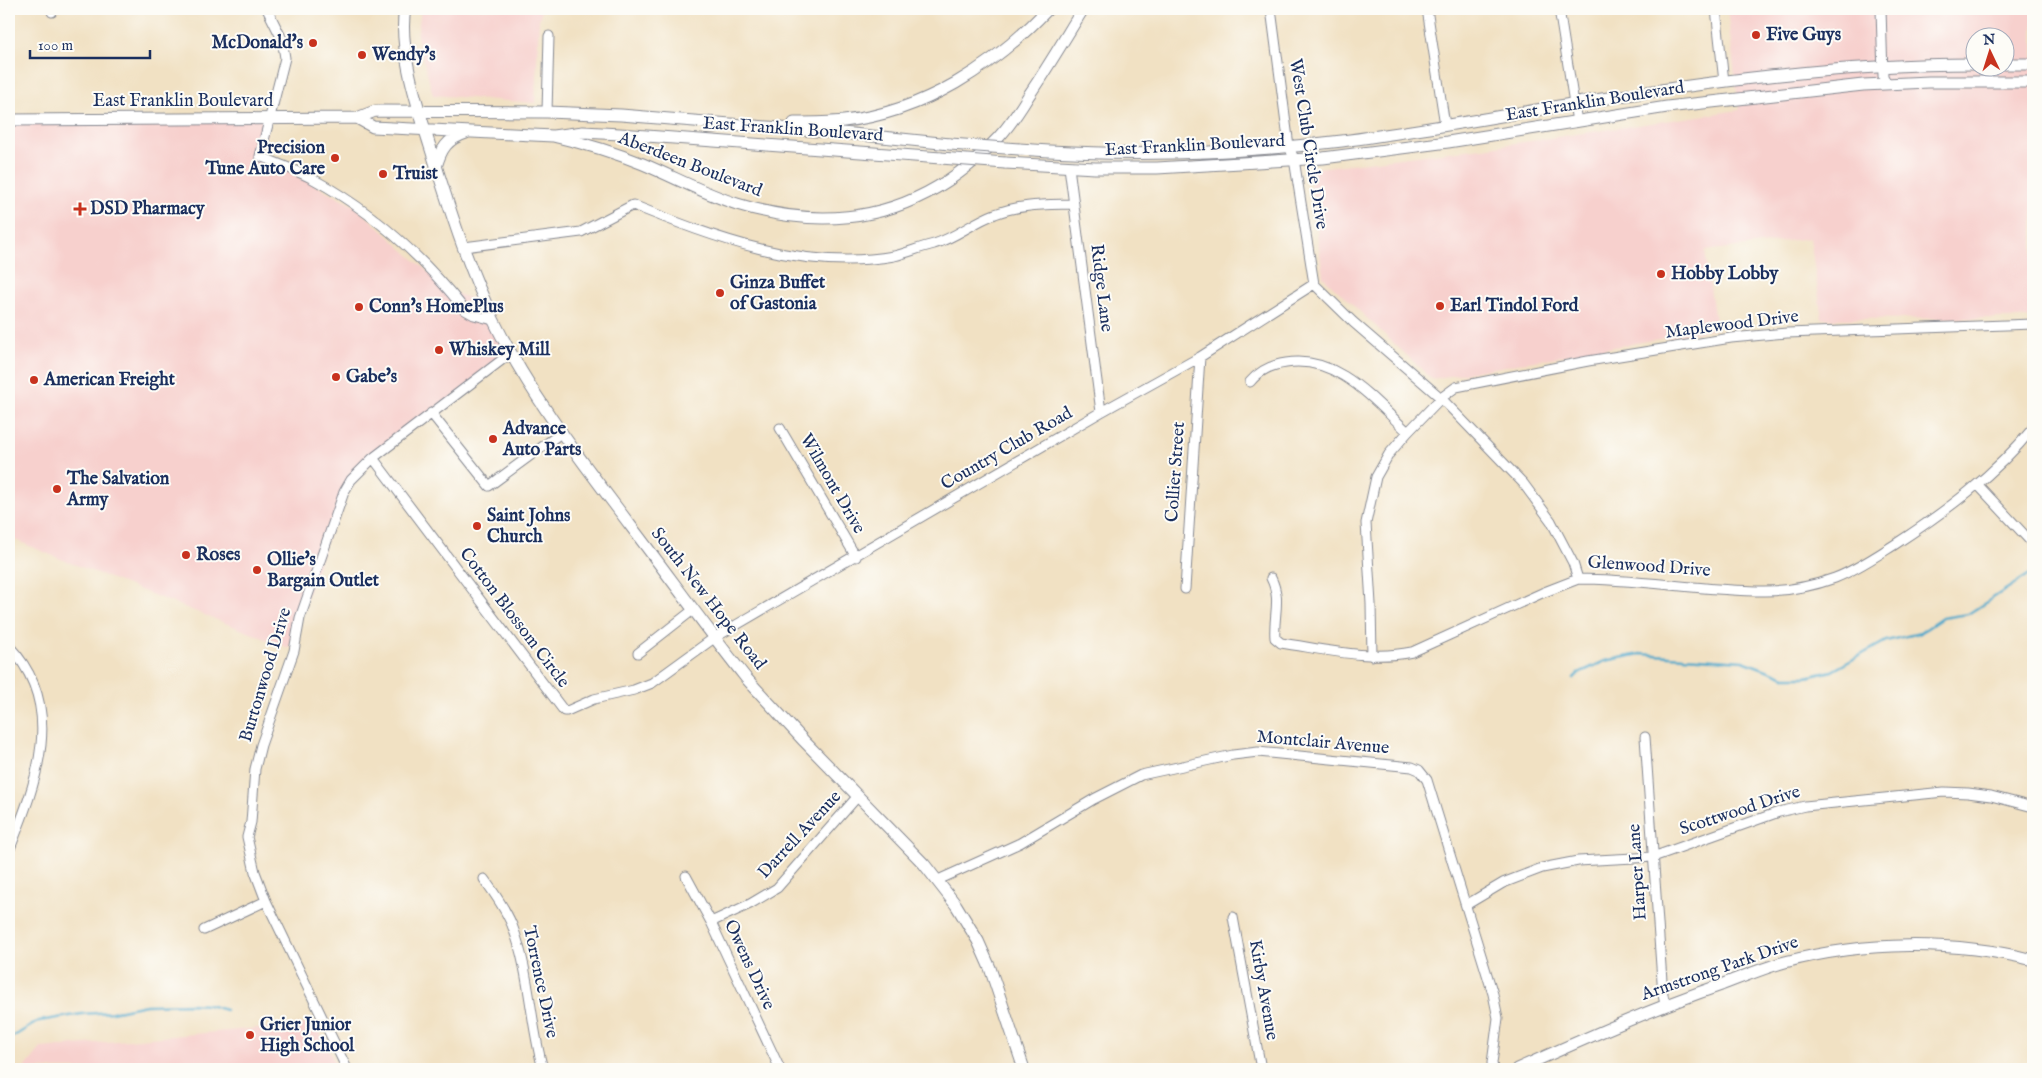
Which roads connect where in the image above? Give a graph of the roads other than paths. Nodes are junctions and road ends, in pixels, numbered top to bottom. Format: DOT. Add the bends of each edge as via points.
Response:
graph roads {
  1 [pos="267,9"];
  2 [pos="405,9"];
  3 [pos="1048,9"];
  4 [pos="1083,9"];
  5 [pos="1271,9"];
  6 [pos="1427,9"];
  7 [pos="1559,9"];
  8 [pos="1716,9"];
  9 [pos="1881,9"];
  10 [pos="549,36"];
  11 [pos="1964,64"];
  12 [pos="2014,64"];
  13 [pos="2033,64"];
  14 [pos="1882,67"];
  15 [pos="1724,82"];
  16 [pos="2033,82"];
  17 [pos="1887,84"];
  18 [pos="1575,104"];
  19 [pos="420,112"];
  20 [pos="547,112"];
  21 [pos="270,118"];
  22 [pos="357,118"];
  23 [pos="9,120"];
  24 [pos="1577,122"];
  25 [pos="1445,125"];
  26 [pos="747,126"];
  27 [pos="425,129"];
  28 [pos="472,131"];
  29 [pos="553,136"];
  30 [pos="1289,146"];
  31 [pos="1294,159"];
  32 [pos="436,167"];
  33 [pos="1069,167"];
  34 [pos="1074,204"];
  35 [pos="464,247"];
  36 [pos="1314,284"];
  37 [pos="494,320"];
  38 [pos="2033,324"];
  39 [pos="511,353"];
  40 [pos="1200,357"];
  41 [pos="1250,382"];
  42 [pos="1440,398"];
  43 [pos="1101,412"];
  44 [pos="431,413"];
  45 [pos="780,428"];
  46 [pos="2033,428"];
  47 [pos="1408,432"];
  48 [pos="561,433"];
  49 [pos="373,458"];
  50 [pos="1978,485"];
  51 [pos="2033,544"];
  52 [pos="856,557"];
  53 [pos="1271,578"];
  54 [pos="1578,579"];
  55 [pos="1185,589"];
  56 [pos="693,610"];
  57 [pos="714,638"];
  58 [pos="9,646"];
  59 [pos="638,653"];
  60 [pos="1372,656"];
  61 [pos="1645,738"];
  62 [pos="858,796"];
  63 [pos="2033,807"];
  64 [pos="9,850"];
  65 [pos="1653,858"];
  66 [pos="686,876"];
  67 [pos="484,879"];
  68 [pos="938,880"];
  69 [pos="266,901"];
  70 [pos="1466,905"];
  71 [pos="1234,917"];
  72 [pos="711,922"];
  73 [pos="204,930"];
  74 [pos="2033,960"];
  75 [pos="1666,1004"];
  76 [pos="347,1069"];
  77 [pos="543,1069"];
  78 [pos="780,1069"];
  79 [pos="1024,1069"];
  80 [pos="1260,1069"];
  81 [pos="1493,1069"];
  82 [pos="1517,1069"];
  1 -- 21 [label="street" via="285,50"];
  2 -- 19 [label="main road, South New Hope Road" via="405,44"];
  3 -- 26 [label="main road" via="1013,44 983,67 923,99 844,121"];
  4 -- 29 [label="main road, Aberdeen Boulevard" via="999,138 945,183 881,211 840,218 789,217 734,203 640,163"];
  5 -- 30 [label="street, West Club Circle Drive"];
  6 -- 25 [label="street"];
  7 -- 18 [label="street"];
  8 -- 15 [label="street"];
  9 -- 14 [label="street"];
  10 -- 20 [label="street"];
  11 -- 14 [label="main road, East Franklin Boulevard"];
  12 -- 13 [label="main road"];
  14 -- 15 [label="main road, East Franklin Boulevard"];
  14 -- 17 [label="street"];
  15 -- 18 [label="main road, East Franklin Boulevard"];
  16 -- 17 [label="main road, East Franklin Boulevard"];
  17 -- 24 [label="main road, East Franklin Boulevard" via="1667,107"];
  18 -- 24 [label="street"];
  18 -- 25 [label="main road, East Franklin Boulevard"];
  19 -- 20 [label="main road, East Franklin Boulevard"];
  19 -- 22 [label="main road, East Franklin Boulevard" via="375,111"];
  19 -- 27 [label="main road, South New Hope Road"];
  20 -- 26 [label="main road, East Franklin Boulevard"];
  21 -- 22 [label="main road, East Franklin Boulevard"];
  21 -- 23 [label="main road, East Franklin Boulevard"];
  21 -- 37 [label="street" via="260,156 311,178 356,207 420,258 465,310"];
  22 -- 27 [label="main road, East Franklin Boulevard" via="373,127"];
  24 -- 31 [label="main road, East Franklin Boulevard" via="1365,154"];
  25 -- 30 [label="main road, East Franklin Boulevard"];
  26 -- 30 [label="main road, East Franklin Boulevard, bridge" via="1067,153 1137,154"];
  27 -- 28 [label="main road, East Franklin Boulevard"];
  27 -- 32 [label="main road, South New Hope Road"];
  28 -- 29 [label="main road, East Franklin Boulevard"];
  28 -- 32 [label="main road" via="450,140 440,152"];
  29 -- 33 [label="main road, East Franklin Boulevard, bridge" via="583,132 620,134"];
  30 -- 31 [label="street, West Club Circle Drive"];
  31 -- 33 [label="main road, East Franklin Boulevard" via="1157,168"];
  31 -- 36 [label="street, West Club Circle Drive"];
  32 -- 35 [label="main road, South New Hope Road"];
  33 -- 34 [label="street, Ridge Lane"];
  34 -- 35 [label="street" via="1031,205 995,214 951,238 894,256 845,260 776,253 741,244 633,205 581,232"];
  34 -- 43 [label="street, Ridge Lane"];
  35 -- 37 [label="main road, South New Hope Road"];
  36 -- 40 [label="street, Country Club Road"];
  36 -- 42 [label="street, Glenwood Drive"];
  37 -- 39 [label="main road, South New Hope Road"];
  38 -- 42 [label="street, Maplewood Drive" via="1731,338 1456,387"];
  39 -- 44 [label="street, Burtonwood Drive"];
  39 -- 48 [label="main road, South New Hope Road"];
  40 -- 43 [label="street, Country Club Road"];
  40 -- 55 [label="street, Collier Street"];
  41 -- 47 [label="street" via="1258,372 1274,364 1299,361 1320,364 1338,371 1356,384"];
  42 -- 47 [label="street, Maplewood Drive"];
  42 -- 54 [label="street, Glenwood Drive" via="1524,483 1551,521 1573,562"];
  43 -- 52 [label="street, Country Club Road"];
  44 -- 48 [label="street" via="489,486"];
  44 -- 49 [label="street, Burtonwood Drive"];
  45 -- 52 [label="street, Wilmont Drive"];
  46 -- 50 [label="street, Glenwood Drive"];
  47 -- 60 [label="street, Maplewood Drive" via="1389,454 1376,477 1366,524"];
  48 -- 56 [label="main road, South New Hope Road"];
  49 -- 57 [label="street, Cotton Blossom Circle" via="564,711 594,699 643,687"];
  49 -- 69 [label="street, Burtonwood Drive" via="351,480 340,503 300,618 294,650 259,753 247,837"];
  50 -- 51 [label="street"];
  50 -- 54 [label="street, Glenwood Drive" via="1920,529 1867,563 1834,578 1795,588 1765,591"];
  52 -- 57 [label="street, Country Club Road"];
  53 -- 60 [label="street" via="1277,591 1275,638 1281,643"];
  54 -- 60 [label="street" via="1412,652"];
  56 -- 57 [label="main road, South New Hope Road"];
  56 -- 59 [label="street"];
  57 -- 62 [label="main road, South New Hope Road" via="774,710"];
  58 -- 64 [label="street" via="26,669 37,692 43,730 30,792"];
  61 -- 65 [label="street, Harper Lane"];
  62 -- 68 [label="main road, South New Hope Road"];
  62 -- 72 [label="street, Darrell Avenue" via="777,888"];
  63 -- 65 [label="street, Scottwood Drive" via="1960,792 1831,802 1779,812"];
  65 -- 70 [label="street, Scottwood Drive" via="1578,861 1542,868 1503,883"];
  65 -- 75 [label="street, Harper Lane"];
  66 -- 72 [label="street, Owens Drive"];
  67 -- 77 [label="street, Torrence Drive" via="512,927"];
  68 -- 70 [label="street, Montclair Avenue" via="1020,843 1141,775 1245,753 1274,753 1419,770 1427,780"];
  68 -- 79 [label="main road, South New Hope Road" via="963,917 990,968"];
  69 -- 73 [label="street"];
  69 -- 76 [label="street, Burtonwood Drive"];
  70 -- 81 [label="street, Montclair Avenue" via="1498,1018"];
  71 -- 80 [label="street, Kirby Avenue"];
  72 -- 78 [label="street, Owens Drive"];
  74 -- 75 [label="main road, Armstrong Park Drive" via="1954,947 1844,950 1772,966"];
  75 -- 82 [label="main road, Armstrong Park Drive"];
}
